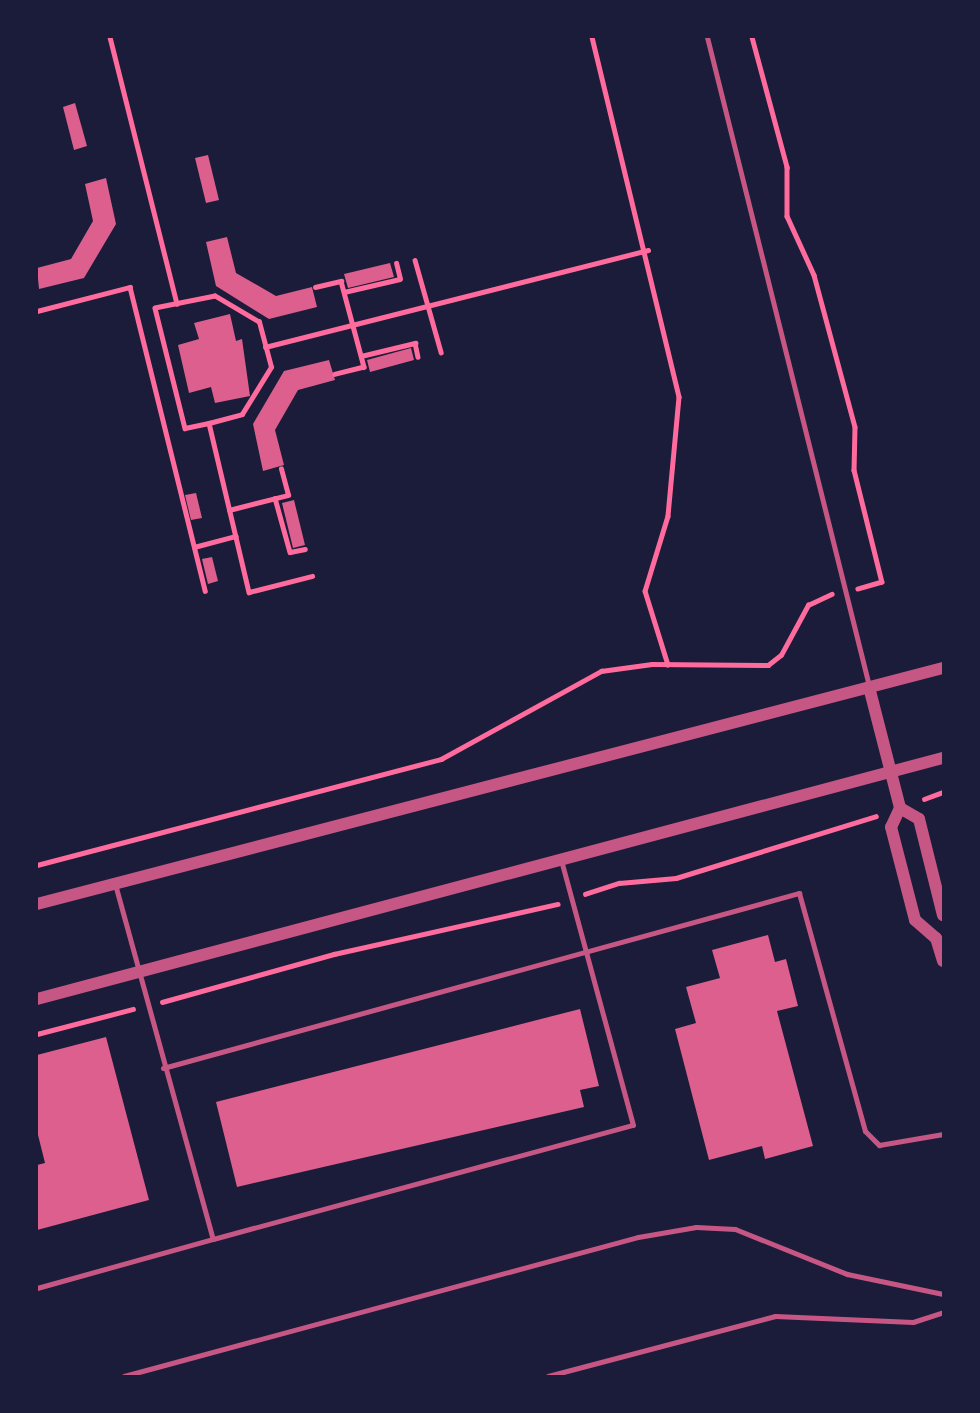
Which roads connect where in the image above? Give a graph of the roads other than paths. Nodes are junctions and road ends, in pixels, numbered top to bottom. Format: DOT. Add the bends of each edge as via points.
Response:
graph roads {
  1 [pos="707,37"];
  2 [pos="943,668"];
  3 [pos="869,687"];
  4 [pos="943,758"];
  5 [pos="891,771"];
  6 [pos="900,808"];
  7 [pos="561,858"];
  8 [pos="115,884"];
  9 [pos="37,904"];
  10 [pos="943,916"];
  11 [pos="936,938"];
  12 [pos="585,953"];
  13 [pos="943,961"];
  14 [pos="138,975"];
  15 [pos="37,999"];
  16 [pos="163,1068"];
  17 [pos="943,1134"];
  18 [pos="213,1239"];
  19 [pos="37,1288"];
  20 [pos="943,1294"];
  21 [pos="943,1312"];
  22 [pos="124,1376"];
  23 [pos="548,1376"];
  1 -- 3 [label="lane"];
  2 -- 3 [label="street"];
  3 -- 5 [label="street"];
  3 -- 8 [label="street"];
  4 -- 5 [label="street"];
  5 -- 6 [label="street"];
  5 -- 7 [label="street"];
  6 -- 10 [label="street" via="919,819"];
  6 -- 11 [label="street" via="891,827 915,920"];
  7 -- 12 [label="lane"];
  7 -- 14 [label="street"];
  8 -- 9 [label="street"];
  8 -- 14 [label="lane"];
  10 -- 11 [label="street"];
  11 -- 13 [label="street"];
  12 -- 16 [label="lane"];
  12 -- 17 [label="lane" via="799,894 865,1131 879,1145"];
  12 -- 18 [label="lane" via="633,1125"];
  14 -- 15 [label="street"];
  14 -- 16 [label="lane"];
  16 -- 18 [label="lane"];
  18 -- 19 [label="lane"];
  20 -- 22 [label="lane" via="847,1274 735,1229 696,1227 638,1237"];
  21 -- 23 [label="lane" via="913,1322 775,1316"];
}
